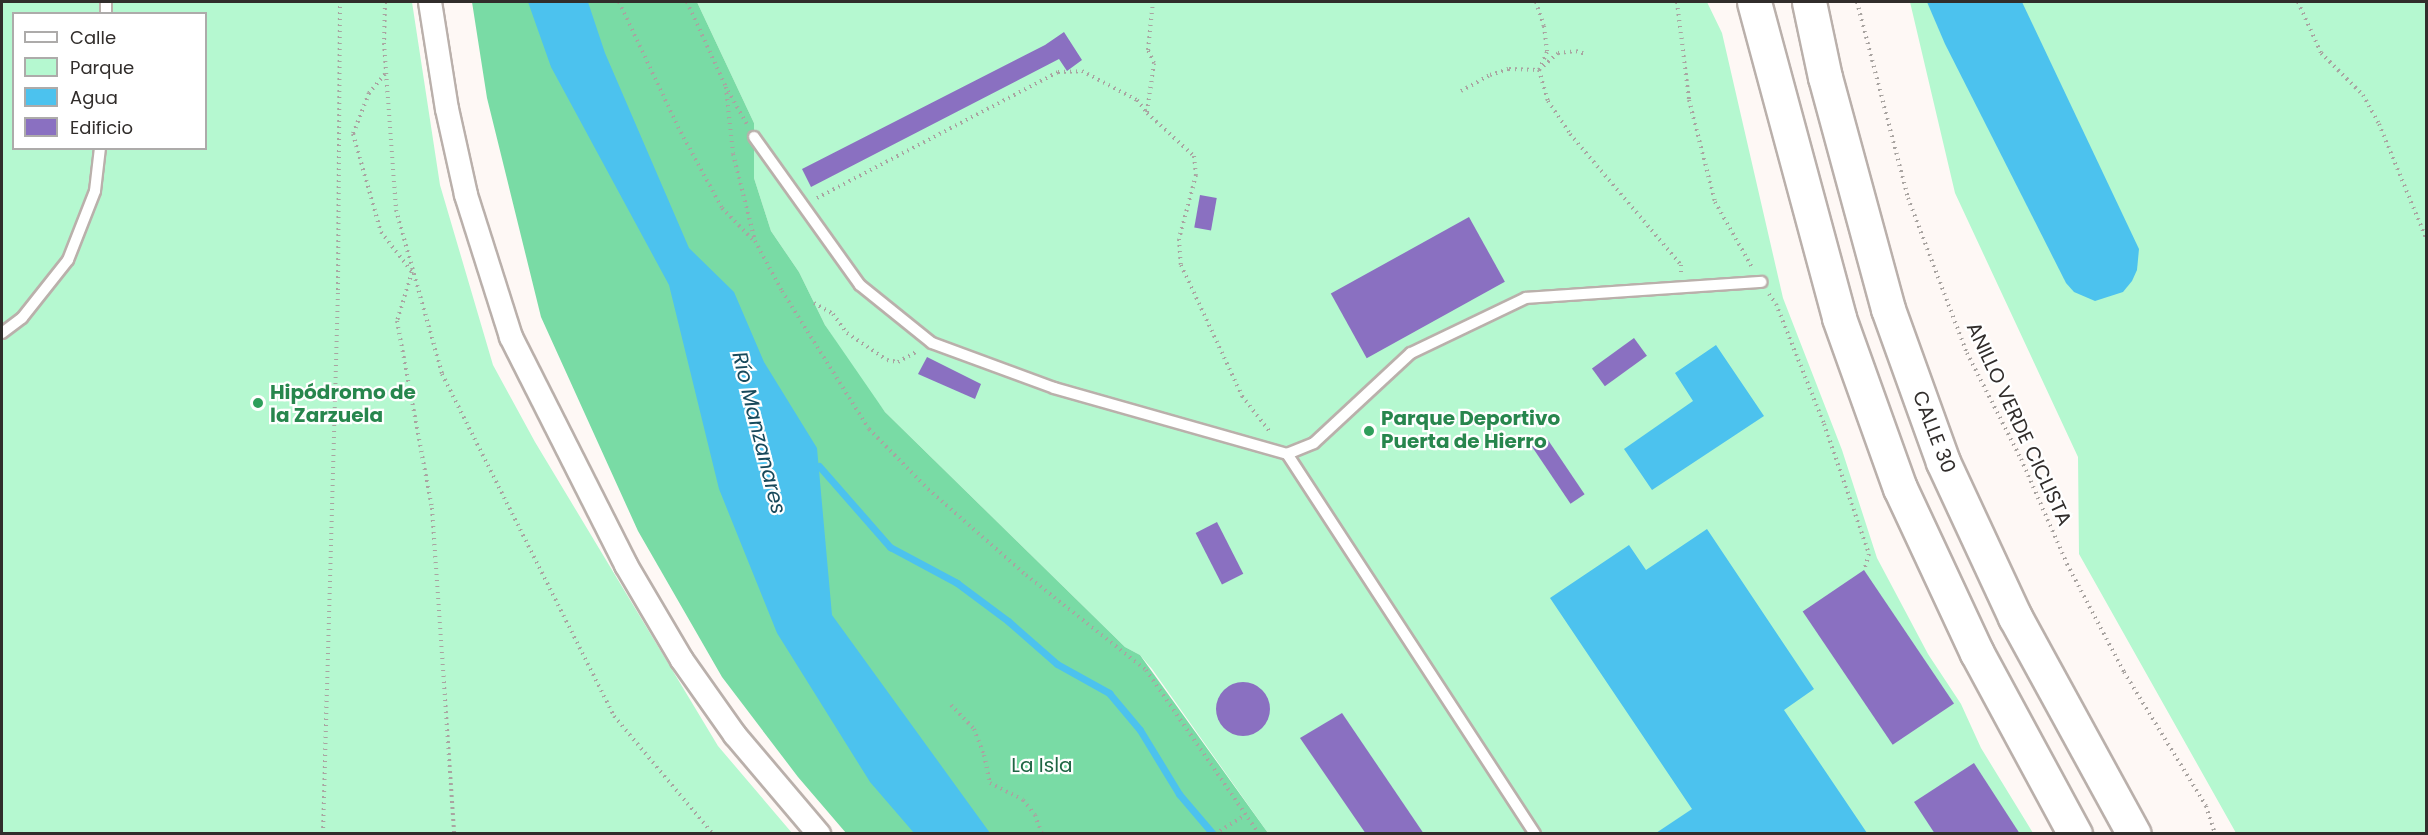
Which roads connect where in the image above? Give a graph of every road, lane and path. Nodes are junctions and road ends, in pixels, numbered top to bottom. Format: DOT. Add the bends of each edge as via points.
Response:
graph roads {
  1 [pos="340,2"];
  2 [pos="385,2"];
  3 [pos="430,2"];
  4 [pos="619,2"];
  5 [pos="687,2"];
  6 [pos="1154,2"];
  7 [pos="1536,2"];
  8 [pos="1677,2"];
  9 [pos="1754,2"];
  10 [pos="1809,2"];
  11 [pos="1857,2"];
  12 [pos="2298,2"];
  13 [pos="1585,54"];
  14 [pos="1539,70"];
  15 [pos="385,73"];
  16 [pos="727,89"];
  17 [pos="1461,91"];
  18 [pos="1147,113"];
  19 [pos="754,137"];
  20 [pos="100,150"];
  21 [pos="817,198"];
  22 [pos="2427,238"];
  23 [pos="754,241"];
  24 [pos="412,272"];
  25 [pos="1761,282"];
  26 [pos="1683,288"];
  27 [pos="814,303"];
  28 [pos="2,333"];
  29 [pos="932,344"];
  30 [pos="1287,454"];
  31 [pos="1864,570"];
  32 [pos="951,705"];
  33 [pos="1246,815"];
  34 [pos="323,834"];
  35 [pos="454,834"];
  36 [pos="713,834"];
  37 [pos="819,834"];
  38 [pos="1042,834"];
  39 [pos="1215,834"];
  40 [pos="1259,834"];
  41 [pos="1535,834"];
  42 [pos="2075,834"];
  43 [pos="2134,834"];
  44 [pos="2215,834"];
  1 -- 34 [label="path" via="338,290"];
  2 -- 15 [label="path"];
  3 -- 37 [label="street" via="466,195 511,337 626,565 682,660 735,735"];
  4 -- 23 [label="path" via="678,127 722,208"];
  5 -- 16 [label="path"];
  6 -- 18 [label="path" via="1148,51 1154,63"];
  7 -- 14 [label="path" via="1547,52"];
  8 -- 25 [label="path" via="1689,100 1715,202"];
  9 -- 42 [label="highway" via="1839,318 1900,488 1977,653"];
  10 -- 43 [label="highway, CALLE 30" via="1825,77 1888,309 1943,462 2015,617"];
  11 -- 44 [label="path, ANILLO VERDE CICLISTA" via="1908,198 1967,353 2021,459 2067,564 2124,672 2206,806"];
  12 -- 22 [label="path" via="2321,53 2363,95 2379,124"];
  13 -- 14 [label="path" via="1558,53"];
  14 -- 17 [label="path" via="1509,69"];
  14 -- 26 [label="path" via="1548,101 1570,134 1680,266"];
  15 -- 24 [label="path" via="396,210"];
  15 -- 24 [label="path" via="369,93 353,135 381,231"];
  16 -- 19 [label="path"];
  16 -- 23 [label="path" via="732,154"];
  18 -- 21 [label="path" via="1137,100 1082,71 1058,72"];
  18 -- 30 [label="path" via="1194,156 1196,175 1179,239 1181,264 1242,396"];
  19 -- 29 [label="lane" via="860,285"];
  20 -- 28 [label="lane" via="96,191 68,260 22,318"];
  23 -- 33 [label="path" via="869,429 981,536 1146,670"];
  24 -- 35 [label="path" via="397,321 432,508"];
  24 -- 36 [label="path" via="442,374 614,716"];
  25 -- 26 [label="lane"];
  25 -- 31 [label="path" via="1776,304 1824,424 1869,554"];
  26 -- 30 [label="lane" via="1526,298 1411,353 1314,442"];
  27 -- 29 [label="path" via="828,309 848,333 887,360 898,362"];
  29 -- 30 [label="lane" via="1054,388"];
  30 -- 41 [label="lane"];
  32 -- 38 [label="path" via="974,729 990,783 1023,800 1035,815"];
  33 -- 39 [label="path"];
  33 -- 40 [label="path"];
}
